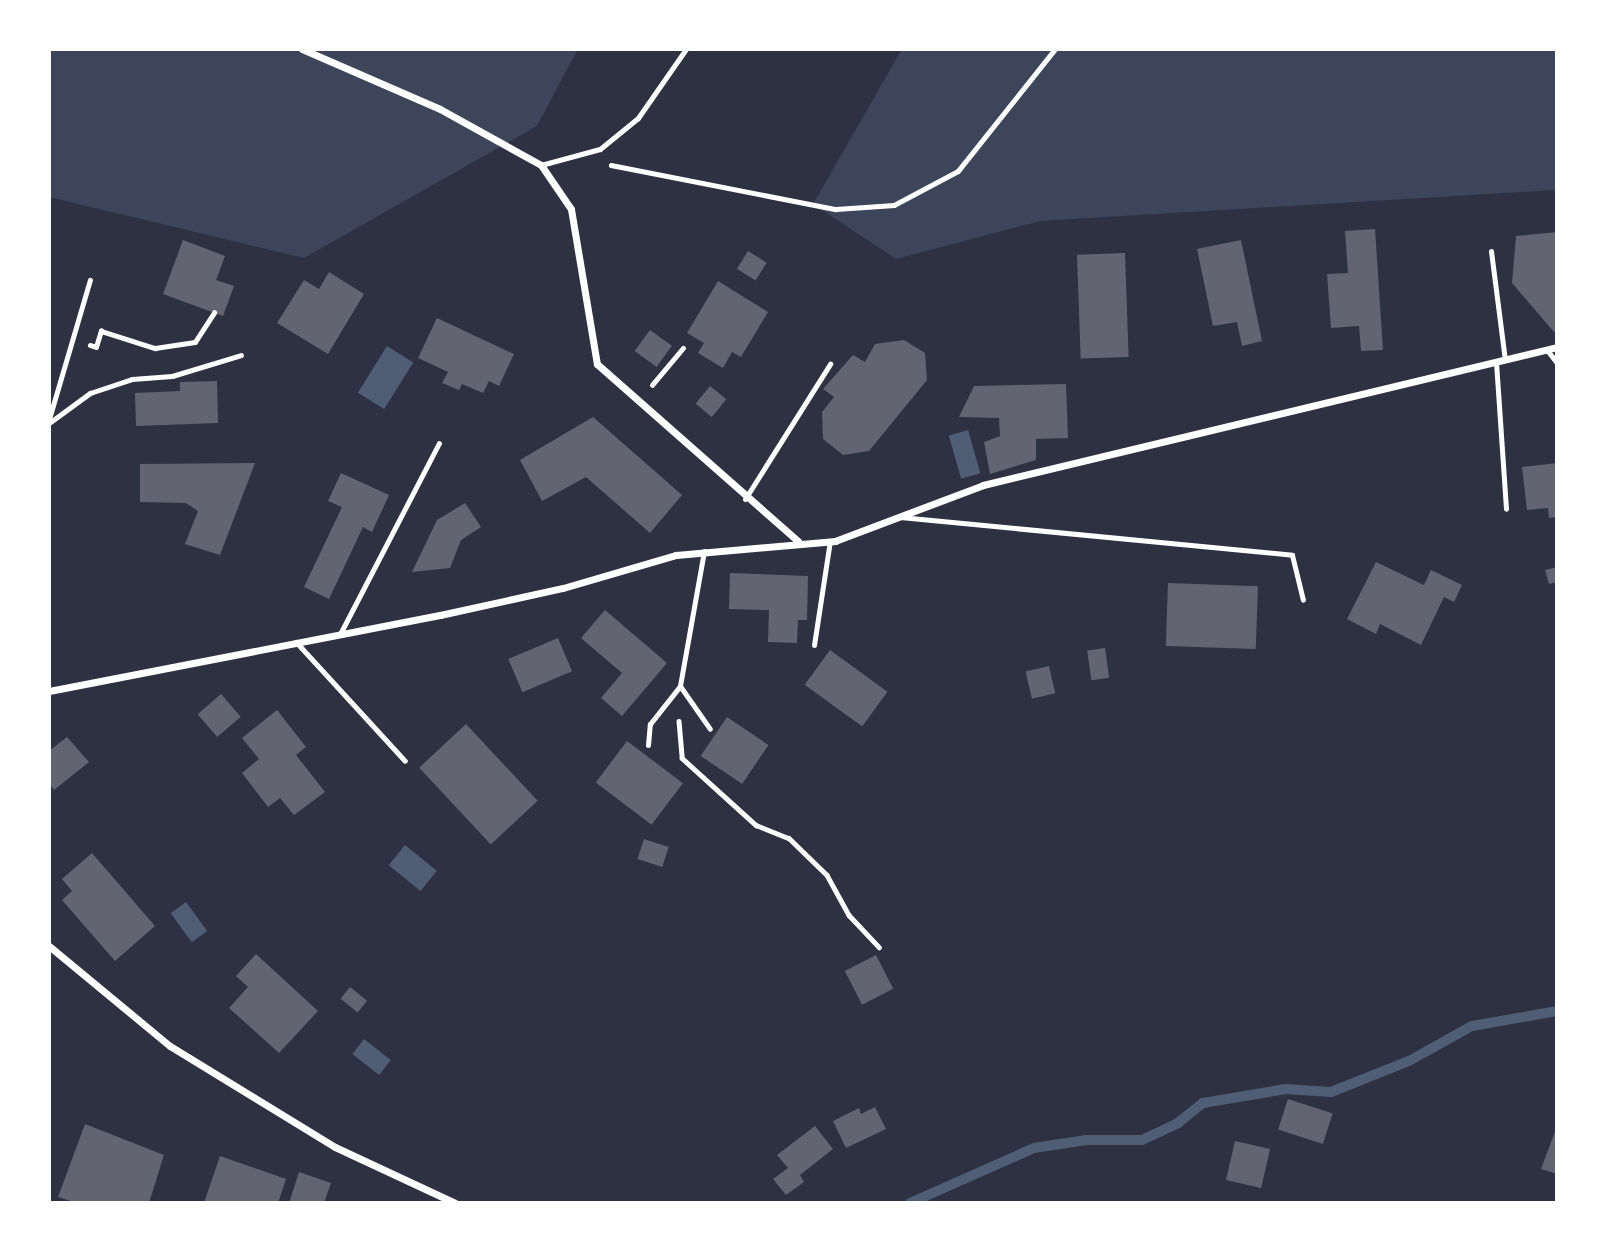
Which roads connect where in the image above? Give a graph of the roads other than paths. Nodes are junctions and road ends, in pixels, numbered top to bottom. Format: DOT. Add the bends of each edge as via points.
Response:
graph roads {
  1 [pos="302,49"];
  2 [pos="686,49"];
  3 [pos="541,165"];
  4 [pos="1491,251"];
  5 [pos="90,280"];
  6 [pos="1557,347"];
  7 [pos="1547,350"];
  8 [pos="242,355"];
  9 [pos="1501,361"];
  10 [pos="1557,363"];
  11 [pos="830,364"];
  12 [pos="49,421"];
  13 [pos="439,443"];
  14 [pos="745,499"];
  15 [pos="1506,509"];
  16 [pos="900,517"];
  17 [pos="798,541"];
  18 [pos="830,541"];
  19 [pos="704,551"];
  20 [pos="1303,600"];
  21 [pos="340,634"];
  22 [pos="296,642"];
  23 [pos="814,645"];
  24 [pos="680,686"];
  25 [pos="49,691"];
  26 [pos="710,729"];
  27 [pos="648,745"];
  28 [pos="405,761"];
  29 [pos="49,946"];
  30 [pos="455,1203"];
  1 -- 3 [label="street" via="440,109"];
  2 -- 3 [label="lane" via="638,118 600,149"];
  3 -- 14 [label="street" via="571,209 597,364"];
  4 -- 9 [label="lane"];
  5 -- 12 [label="lane"];
  6 -- 7 [label="street"];
  7 -- 9 [label="street"];
  7 -- 10 [label="lane"];
  8 -- 12 [label="lane" via="90,393"];
  9 -- 15 [label="lane"];
  9 -- 16 [label="street" via="983,485"];
  11 -- 14 [label="lane"];
  13 -- 21 [label="lane"];
  14 -- 17 [label="street"];
  16 -- 18 [label="street"];
  16 -- 20 [label="lane" via="1292,555"];
  17 -- 18 [label="street"];
  17 -- 19 [label="street"];
  18 -- 23 [label="lane"];
  19 -- 21 [label="street" via="563,588"];
  19 -- 24 [label="lane"];
  21 -- 22 [label="street"];
  22 -- 25 [label="street"];
  22 -- 28 [label="lane"];
  24 -- 26 [label="lane"];
  24 -- 27 [label="lane" via="650,724"];
  29 -- 30 [label="street" via="170,1046 335,1147"];
}
